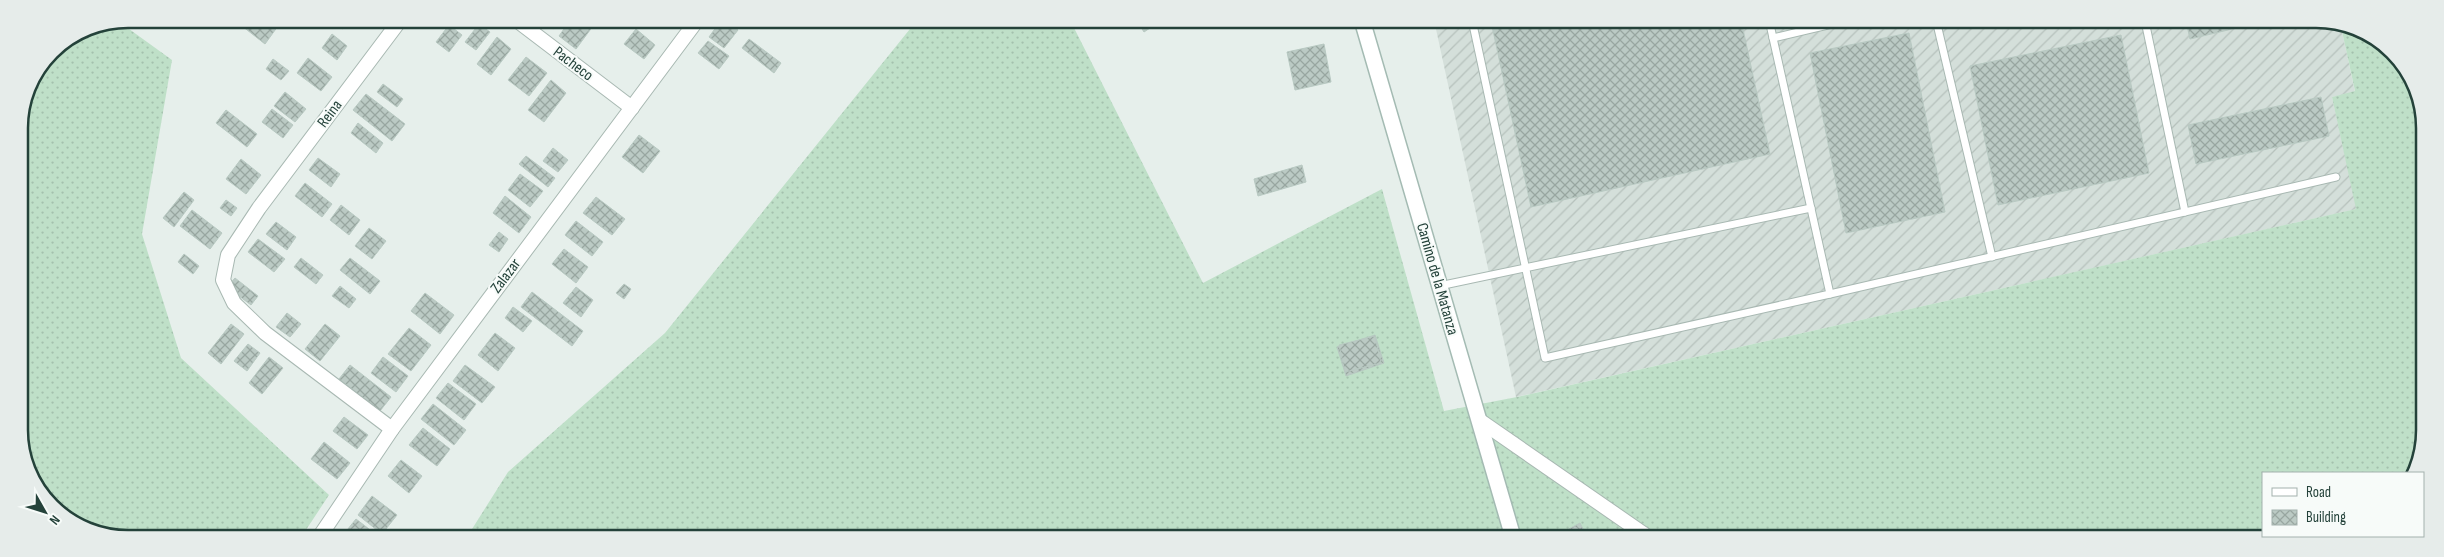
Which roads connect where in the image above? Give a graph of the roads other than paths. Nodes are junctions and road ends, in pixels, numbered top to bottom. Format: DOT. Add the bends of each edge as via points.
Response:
graph roads {
  1 [pos="394,28"];
  2 [pos="527,28"];
  3 [pos="691,28"];
  4 [pos="1364,28"];
  5 [pos="1474,28"];
  6 [pos="1771,28"];
  7 [pos="1815,28"];
  8 [pos="1938,28"];
  9 [pos="2146,28"];
  10 [pos="1773,38"];
  11 [pos="632,108"];
  12 [pos="2336,177"];
  13 [pos="1811,208"];
  14 [pos="2185,212"];
  15 [pos="1992,257"];
  16 [pos="1525,267"];
  17 [pos="1439,286"];
  18 [pos="1830,294"];
  19 [pos="1479,420"];
  20 [pos="392,430"];
  21 [pos="1511,529"];
  22 [pos="1636,529"];
  23 [pos="324,530"];
  1 -- 20 [label="street, Reina" via="259,208 228,255 223,280 234,303 265,333"];
  2 -- 11 [label="street, Pacheco"];
  3 -- 11 [label="street, Zalazar"];
  4 -- 17 [label="street, Camino de la Matanza"];
  5 -- 16 [label="lane"];
  6 -- 10 [label="lane"];
  7 -- 10 [label="lane"];
  8 -- 15 [label="lane"];
  9 -- 14 [label="lane"];
  10 -- 13 [label="lane"];
  11 -- 20 [label="street, Zalazar"];
  12 -- 14 [label="lane"];
  13 -- 16 [label="lane"];
  13 -- 18 [label="lane"];
  14 -- 15 [label="lane"];
  15 -- 18 [label="lane"];
  16 -- 17 [label="lane"];
  16 -- 18 [label="lane" via="1545,358"];
  17 -- 19 [label="street, Camino de la Matanza"];
  19 -- 21 [label="street, Camino de la Matanza"];
  19 -- 22 [label="street"];
  20 -- 23 [label="street, Zalazar"];
}
